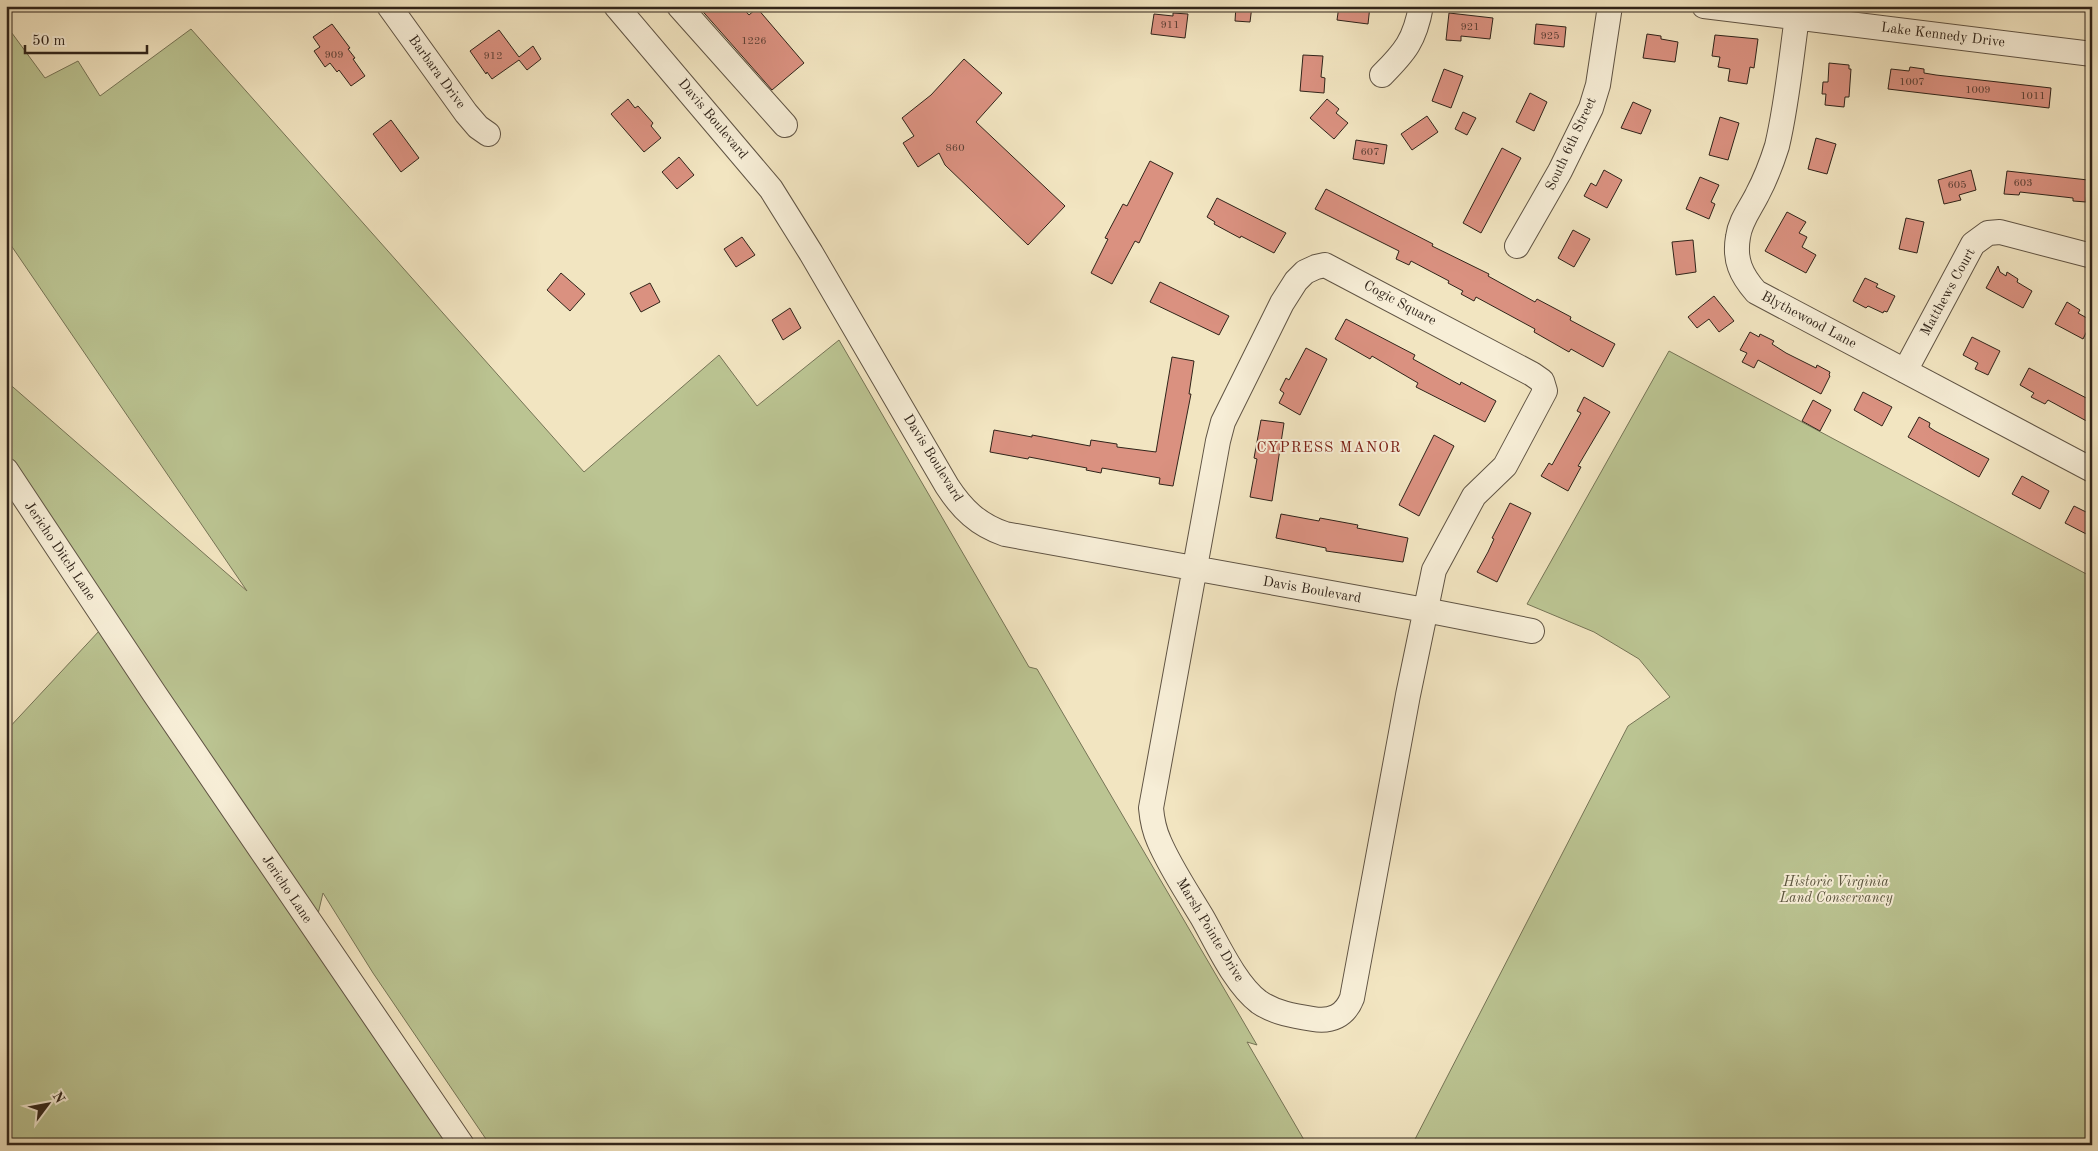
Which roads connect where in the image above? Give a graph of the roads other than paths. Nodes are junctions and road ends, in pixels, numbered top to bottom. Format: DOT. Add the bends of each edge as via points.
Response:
graph roads {
  1 [pos="389,6"];
  2 [pos="616,6"];
  3 [pos="679,6"];
  4 [pos="1421,6"];
  5 [pos="1610,6"];
  6 [pos="1704,6"];
  7 [pos="1796,17"];
  8 [pos="2092,54"];
  9 [pos="1382,75"];
  10 [pos="785,125"];
  11 [pos="488,134"];
  12 [pos="1518,246"];
  13 [pos="2092,256"];
  14 [pos="1906,371"];
  15 [pos="6,470"];
  16 [pos="2092,470"];
  17 [pos="1194,569"];
  18 [pos="1425,610"];
  19 [pos="1532,631"];
  20 [pos="114,632"];
  21 [pos="462,1145"];
  1 -- 11 [label="street, Barbara Drive" via="466,113"];
  2 -- 17 [label="street, Davis Boulevard" via="771,189 947,486 966,511 992,530 1005,534"];
  3 -- 10 [label="street"];
  4 -- 9 [label="street" via="1414,36 1406,51"];
  5 -- 12 [label="street, South 6th Street" via="1598,85 1591,108"];
  6 -- 7 [label="street, Lake Kennedy Drive"];
  7 -- 8 [label="street, Lake Kennedy Drive"];
  7 -- 14 [label="street, Blythewood Lane" via="1777,145 1743,220 1738,236 1738,266 1756,292"];
  13 -- 14 [label="street, Matthews Court" via="2000,232 1980,237 1973,244"];
  14 -- 16 [label="street, Blythewood Lane"];
  15 -- 20 [label="street, Jericho Ditch Lane"];
  17 -- 18 [label="street, Davis Boulevard"];
  17 -- 18 [label="street, Cogic Square" via="1218,441 1230,405 1296,281 1305,272 1325,265 1532,374 1545,387 1544,396 1505,466 1474,496 1437,564"];
  17 -- 18 [label="street, Marsh Pointe Drive" via="1153,792 1153,823 1165,855 1242,984 1269,1008 1294,1016 1332,1019 1345,1012 1352,998"];
  18 -- 19 [label="street, Davis Boulevard"];
  20 -- 21 [label="street, Jericho Lane"];
}
